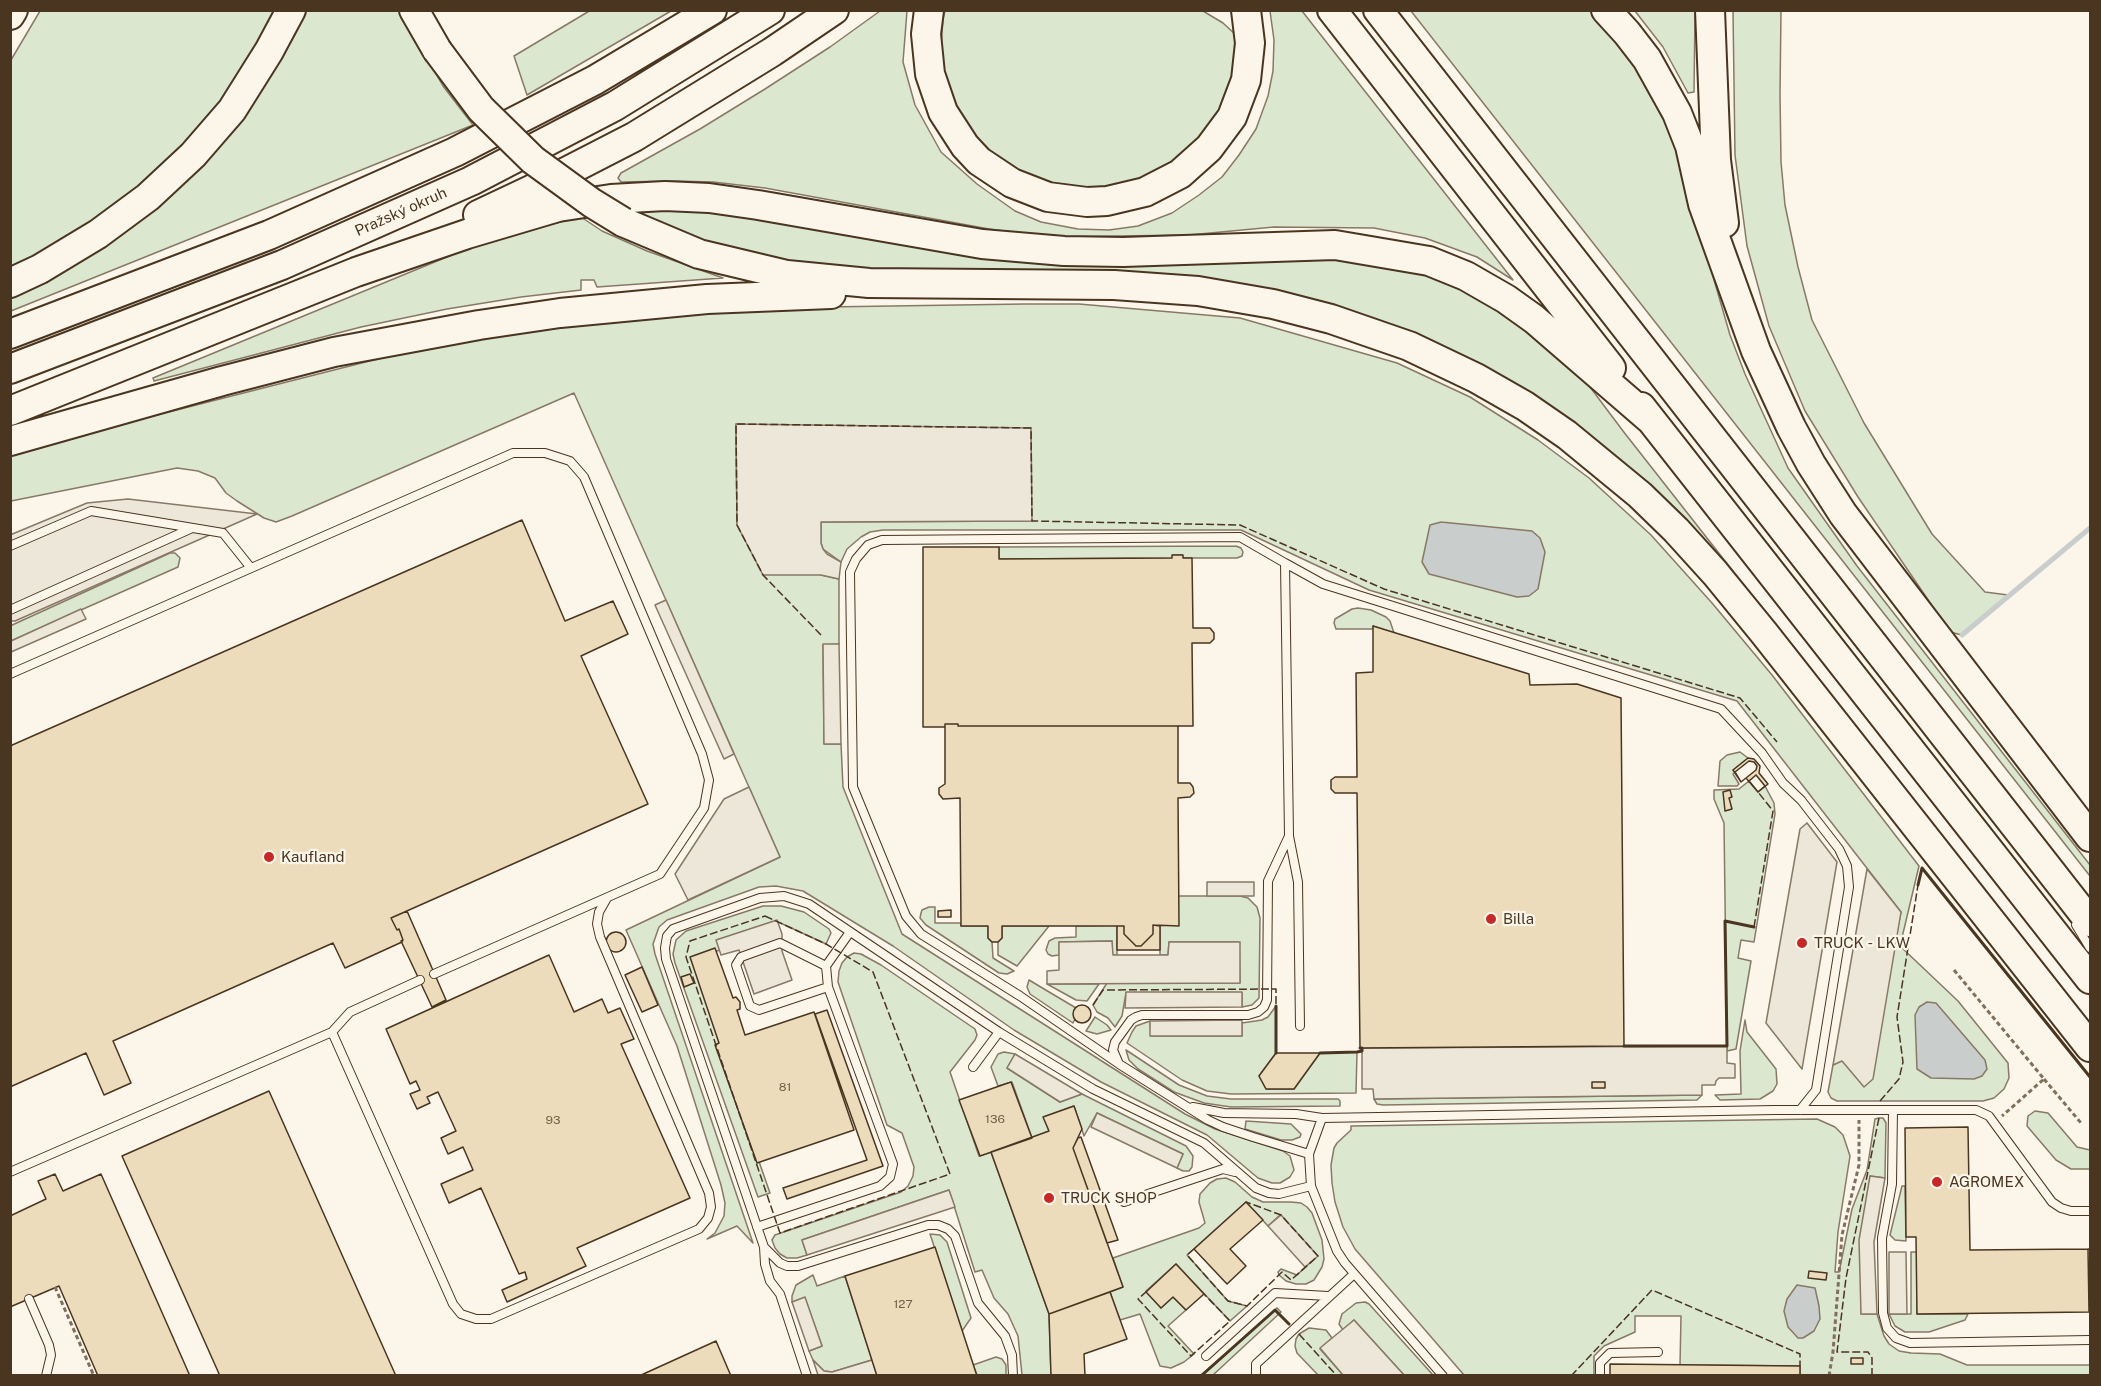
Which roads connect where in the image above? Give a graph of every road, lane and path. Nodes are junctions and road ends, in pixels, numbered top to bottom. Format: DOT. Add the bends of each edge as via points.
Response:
graph roads {
  1 [pos="14,10"];
  2 [pos="291,10"];
  3 [pos="414,10"];
  4 [pos="712,10"];
  5 [pos="770,10"];
  6 [pos="834,10"];
  7 [pos="929,10"];
  8 [pos="1332,10"];
  9 [pos="1378,10"];
  10 [pos="1606,10"];
  11 [pos="1710,10"];
  12 [pos="1246,11"];
  13 [pos="10,15"];
  14 [pos="356,272"];
  15 [pos="10,283"];
  16 [pos="1016,284"];
  17 [pos="10,334"];
  18 [pos="1755,351"];
  19 [pos="10,369"];
  20 [pos="10,411"];
  21 [pos="1652,421"];
  22 [pos="10,441"];
  23 [pos="191,528"];
  24 [pos="10,546"];
  25 [pos="1285,562"];
  26 [pos="251,568"];
  27 [pos="10,610"];
  28 [pos="10,674"];
  29 [pos="1289,836"];
  30 [pos="2023,836"];
  31 [pos="2091,837"];
  32 [pos="1992,854"];
  33 [pos="2060,897"];
  34 [pos="606,898"];
  35 [pos="2049,913"];
  36 [pos="2079,926"];
  37 [pos="850,932"];
  38 [pos="2091,948"];
  39 [pos="2091,956"];
  40 [pos="826,966"];
  41 [pos="1954,970"];
  42 [pos="434,974"];
  43 [pos="2091,979"];
  44 [pos="420,980"];
  45 [pos="828,987"];
  46 [pos="1300,1026"];
  47 [pos="332,1032"];
  48 [pos="999,1032"];
  49 [pos="2091,1047"];
  50 [pos="1119,1064"];
  51 [pos="973,1067"];
  52 [pos="2044,1079"];
  53 [pos="1183,1104"];
  54 [pos="1800,1110"];
  55 [pos="1858,1110"];
  56 [pos="1893,1110"];
  57 [pos="1989,1116"];
  58 [pos="1322,1118"];
  59 [pos="2081,1123"];
  60 [pos="1309,1154"];
  61 [pos="10,1172"];
  62 [pos="1236,1172"];
  63 [pos="1311,1186"];
  64 [pos="1124,1202"];
  65 [pos="2091,1211"];
  66 [pos="757,1227"];
  67 [pos="764,1247"];
  68 [pos="1354,1274"];
  69 [pos="56,1287"];
  70 [pos="1328,1296"];
  71 [pos="29,1299"];
  72 [pos="2091,1340"];
  73 [pos="1658,1352"];
  74 [pos="1206,1356"];
  75 [pos="46,1376"];
  76 [pos="94,1376"];
  77 [pos="807,1376"];
  78 [pos="1013,1376"];
  79 [pos="1256,1376"];
  80 [pos="1443,1376"];
  81 [pos="1600,1376"];
  82 [pos="1829,1376"];
  1 -- 13 [label="highway"];
  2 -- 15 [label="highway" via="232,110 193,155 148,197 98,234"];
  3 -- 16 [label="highway, bridge" via="437,50 481,109 533,160 623,222 699,254 787,274 860,282"];
  4 -- 17 [label="highway" via="595,80 455,152 269,235"];
  5 -- 19 [label="highway, Pražský okruh" via="615,106 471,181 282,265"];
  6 -- 14 [label="highway" via="634,136 531,190"];
  7 -- 12 [label="highway" via="926,34 932,84 943,112 965,146 1012,183 1048,197 1087,202 1145,192 1180,174 1209,148 1232,117 1246,80 1250,43"];
  8 -- 21 [label="highway"];
  9 -- 30 [label="highway"];
  10 -- 18 [label="highway" via="1647,59 1677,112 1690,146 1703,204"];
  11 -- 18 [label="highway" via="1716,160 1735,282"];
  14 -- 20 [label="highway"];
  14 -- 21 [label="highway" via="558,207 664,196 758,205 982,244 1064,251 1335,245 1429,261 1466,276 1534,319"];
  16 -- 22 [label="highway" via="863,294 707,298 479,325 334,352"];
  16 -- 49 [label="highway" via="1198,291 1331,319 1409,346 1476,378 1566,435 1640,495 1715,573"];
  18 -- 31 [label="highway" via="1791,427 1843,514"];
  21 -- 32 [label="highway"];
  23 -- 24 [label="lane" via="91,511"];
  23 -- 26 [label="lane" via="223,533"];
  23 -- 27 [label="lane"];
  25 -- 29 [label="lane"];
  25 -- 50 [label="lane" via="1240,537 882,540 868,545 850,572 853,787 906,916 921,934"];
  25 -- 54 [label="lane" via="1323,584 1721,709 1801,800 1839,849 1847,866 1849,887 1816,1090"];
  26 -- 28 [label="lane"];
  26 -- 34 [label="lane" via="513,453 545,453 570,460 584,477 702,754 709,780 704,808 660,874"];
  29 -- 46 [label="lane" via="1298,882"];
  29 -- 50 [label="lane" via="1268,881 1264,1007 1248,1015 1136,1017 1115,1042 1113,1050"];
  30 -- 33 [label="lane"];
  30 -- 36 [label="highway"];
  32 -- 35 [label="lane"];
  32 -- 43 [label="highway"];
  34 -- 42 [label="lane"];
  34 -- 47 [label="lane" via="597,924 600,937 709,1193 708,1218 699,1229 491,1319 461,1314 453,1304"];
  36 -- 38 [label="lane"];
  36 -- 39 [label="lane"];
  37 -- 40 [label="lane"];
  37 -- 48 [label="lane"];
  37 -- 66 [label="lane" via="809,904 784,896 760,898 673,929 667,936 666,959"];
  40 -- 45 [label="lane"];
  40 -- 45 [label="lane" via="780,943 741,957 736,965 750,1006 759,1010"];
  41 -- 52 [label="path"];
  44 -- 47 [label="lane" via="350,1012"];
  45 -- 66 [label="lane" via="893,1164 890,1177 880,1186"];
  47 -- 61 [label="lane"];
  48 -- 51 [label="lane"];
  48 -- 62 [label="lane" via="1093,1089 1204,1143"];
  50 -- 53 [label="lane"];
  52 -- 57 [label="path" via="2002,1117"];
  52 -- 59 [label="path"];
  53 -- 58 [label="lane" via="1224,1113"];
  53 -- 60 [label="lane" via="1224,1127"];
  54 -- 55 [label="lane"];
  54 -- 58 [label="lane"];
  55 -- 56 [label="lane"];
  55 -- 82 [label="path" via="1859,1165 1842,1235"];
  56 -- 57 [label="lane" via="1976,1110"];
  56 -- 72 [label="lane" via="1892,1184 1882,1238 1883,1313 1887,1328 1896,1338 1910,1343"];
  57 -- 65 [label="lane" via="2052,1202 2071,1211"];
  58 -- 60 [label="lane"];
  60 -- 63 [label="lane"];
  62 -- 63 [label="lane" via="1269,1193 1288,1193"];
  62 -- 64 [label="lane" via="1224,1169"];
  63 -- 68 [label="lane" via="1337,1251"];
  66 -- 67 [label="lane"];
  67 -- 77 [label="lane" via="768,1275 780,1294"];
  67 -- 78 [label="lane" via="780,1263 798,1266 928,1225 948,1229 978,1303 1005,1336 1012,1355"];
  68 -- 70 [label="lane"];
  68 -- 80 [label="lane"];
  69 -- 76 [label="path"];
  70 -- 74 [label="lane" via="1275,1293"];
  70 -- 79 [label="lane" via="1256,1364"];
  71 -- 75 [label="lane" via="49,1345"];
  73 -- 81 [label="lane" via="1610,1353 1600,1363"];
}
